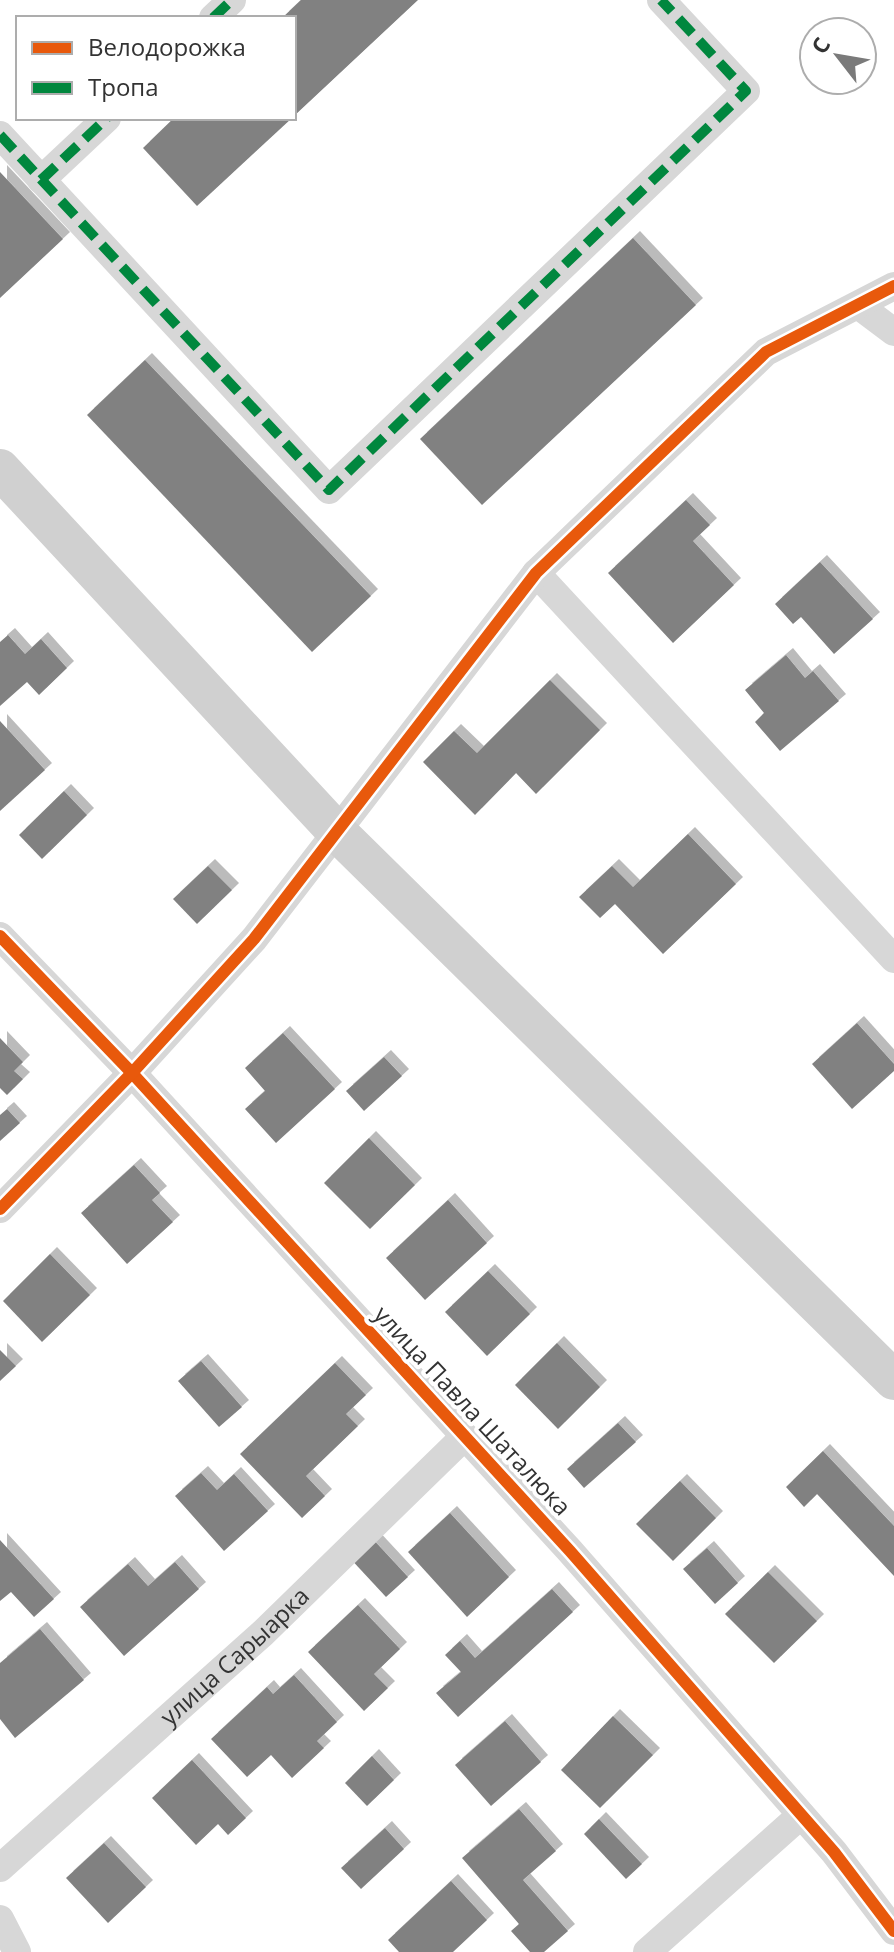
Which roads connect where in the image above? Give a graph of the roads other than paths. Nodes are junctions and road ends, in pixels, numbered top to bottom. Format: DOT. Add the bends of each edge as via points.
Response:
graph roads {
  1 [pos="232,0"];
  2 [pos="661,0"];
  3 [pos="215,16"];
  4 [pos="105,120"];
  5 [pos="0,135"];
  6 [pos="41,180"];
  7 [pos="894,286"];
  8 [pos="858,305"];
  9 [pos="894,332"];
  10 [pos="0,469"];
  11 [pos="536,573"];
  12 [pos="336,831"];
  13 [pos="0,936"];
  14 [pos="894,959"];
  15 [pos="132,1073"];
  16 [pos="0,1209"];
  17 [pos="894,1380"];
  18 [pos="464,1437"];
  19 [pos="801,1815"];
  20 [pos="0,1868"];
  21 [pos="0,1919"];
  22 [pos="894,1931"];
  23 [pos="17,1952"];
  24 [pos="647,1952"];
  1 -- 3 [label="street"];
  2 -- 6 [label="street" via="746,91 329,490"];
  4 -- 6 [label="street"];
  5 -- 6 [label="street"];
  7 -- 8 [label="street"];
  8 -- 9 [label="street"];
  8 -- 11 [label="street" via="766,352"];
  10 -- 12 [label="street"];
  11 -- 12 [label="street"];
  11 -- 14 [label="street"];
  12 -- 15 [label="street" via="254,939"];
  12 -- 17 [label="street"];
  13 -- 15 [label="street, улица Павла Шаталюка"];
  15 -- 16 [label="street"];
  15 -- 18 [label="street, улица Павла Шаталюка"];
  18 -- 19 [label="street, улица Павла Шаталюка"];
  18 -- 20 [label="street, улица Сарыарка" via="263,1633"];
  19 -- 22 [label="street, улица Павла Шаталюка"];
  19 -- 24 [label="street"];
  21 -- 23 [label="street"];
}
